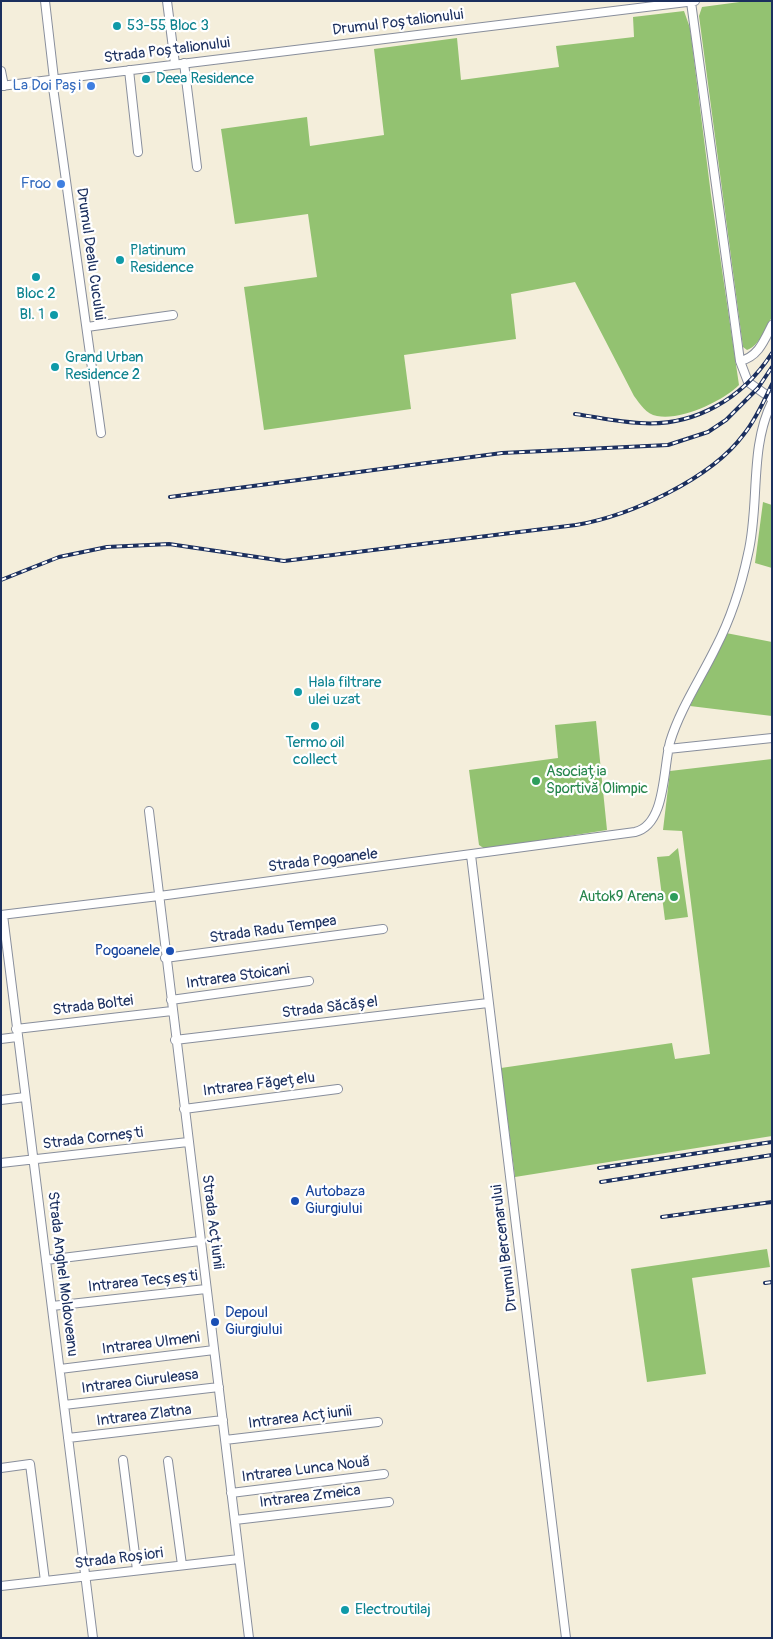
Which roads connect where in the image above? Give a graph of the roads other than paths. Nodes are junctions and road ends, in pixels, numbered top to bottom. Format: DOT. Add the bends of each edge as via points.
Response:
graph roads {
  1 [pos="45,1"];
  2 [pos="167,1"];
  3 [pos="693,1"];
  4 [pos="282,51"];
  5 [pos="180,64"];
  6 [pos="129,70"];
  7 [pos="1,71"];
  8 [pos="53,79"];
  9 [pos="2,86"];
  10 [pos="138,152"];
  11 [pos="197,167"];
  12 [pos="173,315"];
  13 [pos="772,325"];
  14 [pos="86,327"];
  15 [pos="740,361"];
  16 [pos="772,400"];
  17 [pos="101,433"];
  18 [pos="772,738"];
  19 [pos="668,749"];
  20 [pos="149,810"];
  21 [pos="470,855"];
  22 [pos="158,896"];
  23 [pos="2,915"];
  24 [pos="384,929"];
  25 [pos="166,958"];
  26 [pos="309,981"];
  27 [pos="171,1000"];
  28 [pos="488,1003"];
  29 [pos="172,1011"];
  30 [pos="17,1033"];
  31 [pos="1,1039"];
  32 [pos="176,1040"];
  33 [pos="338,1089"];
  34 [pos="25,1097"];
  35 [pos="1,1100"];
  36 [pos="184,1109"];
  37 [pos="188,1142"];
  38 [pos="33,1159"];
  39 [pos="1,1163"];
  40 [pos="200,1241"];
  41 [pos="46,1260"];
  42 [pos="206,1288"];
  43 [pos="52,1306"];
  44 [pos="214,1350"];
  45 [pos="60,1369"];
  46 [pos="219,1387"];
  47 [pos="64,1405"];
  48 [pos="222,1420"];
  49 [pos="378,1422"];
  50 [pos="68,1438"];
  51 [pos="225,1440"];
  52 [pos="123,1460"];
  53 [pos="168,1461"];
  54 [pos="1,1468"];
  55 [pos="384,1474"];
  56 [pos="231,1493"];
  57 [pos="388,1502"];
  58 [pos="235,1520"];
  59 [pos="239,1559"];
  60 [pos="182,1565"];
  61 [pos="137,1570"];
  62 [pos="85,1576"];
  63 [pos="45,1581"];
  64 [pos="1,1586"];
  65 [pos="93,1638"];
  66 [pos="249,1638"];
  67 [pos="566,1638"];
  1 -- 8 [label="street"];
  2 -- 5 [label="street"];
  3 -- 4 [label="street, Drumul Poștalionului"];
  3 -- 15 [label="street"];
  4 -- 5 [label="street, Strada Poștalionului"];
  5 -- 6 [label="street, Strada Poștalionului"];
  5 -- 11 [label="street"];
  6 -- 8 [label="street, Strada Poștalionului"];
  6 -- 10 [label="street"];
  7 -- 9 [label="street, Strada Poștalionului"];
  8 -- 9 [label="street, Strada Poștalionului"];
  8 -- 14 [label="street, Drumul Dealu Cucului"];
  12 -- 14 [label="street"];
  13 -- 15 [label="street" via="757,352"];
  14 -- 17 [label="street, Drumul Dealu Cucului"];
  15 -- 16 [label="street" via="750,385"];
  16 -- 19 [label="street" via="762,426 753,531 738,594 723,632 681,714"];
  18 -- 19 [label="street"];
  19 -- 21 [label="street, Strada Pogoanele" via="656,814 647,828"];
  20 -- 22 [label="street, Strada Acțiunii"];
  21 -- 22 [label="street, Strada Pogoanele"];
  21 -- 28 [label="street, Drumul Bercenarului"];
  22 -- 23 [label="street, Strada Pogoanele"];
  22 -- 25 [label="street, Strada Acțiunii"];
  23 -- 30 [label="street, Strada Anghel Moldoveanu"];
  24 -- 25 [label="street, Strada Radu Tempea"];
  25 -- 27 [label="street, Strada Acțiunii"];
  26 -- 27 [label="street, Intrarea Stoicani"];
  27 -- 29 [label="street, Strada Acțiunii"];
  28 -- 32 [label="street, Strada Săcășel"];
  28 -- 67 [label="street, Drumul Bercenarului"];
  29 -- 30 [label="street, Strada Boltei"];
  29 -- 32 [label="street, Strada Acțiunii"];
  30 -- 31 [label="street, Strada Boltei"];
  30 -- 34 [label="street, Strada Anghel Moldoveanu"];
  32 -- 36 [label="street, Strada Acțiunii"];
  33 -- 36 [label="street, Intrarea Făgețelu"];
  34 -- 35 [label="street"];
  34 -- 38 [label="street, Strada Anghel Moldoveanu"];
  36 -- 37 [label="street, Strada Acțiunii"];
  37 -- 38 [label="street, Strada Cornești"];
  37 -- 40 [label="street, Strada Acțiunii"];
  38 -- 39 [label="street, Strada Cornești"];
  38 -- 41 [label="street, Strada Anghel Moldoveanu"];
  40 -- 41 [label="street"];
  40 -- 42 [label="street, Strada Acțiunii"];
  41 -- 43 [label="street, Strada Anghel Moldoveanu"];
  42 -- 43 [label="street, Intrarea Tecșești"];
  42 -- 44 [label="street, Strada Acțiunii"];
  43 -- 45 [label="street, Strada Anghel Moldoveanu"];
  44 -- 45 [label="street, Intrarea Ulmeni"];
  44 -- 46 [label="street, Strada Acțiunii"];
  45 -- 47 [label="street, Strada Anghel Moldoveanu"];
  46 -- 47 [label="street, Intrarea Ciuruleasa"];
  46 -- 48 [label="street, Strada Acțiunii"];
  47 -- 50 [label="street, Strada Anghel Moldoveanu"];
  48 -- 50 [label="street, Intrarea Zlatna"];
  48 -- 51 [label="street, Strada Acțiunii"];
  49 -- 51 [label="street, Intrarea Acțiunii"];
  50 -- 62 [label="street, Strada Anghel Moldoveanu"];
  51 -- 56 [label="street, Strada Acțiunii"];
  52 -- 61 [label="street"];
  53 -- 60 [label="street"];
  54 -- 63 [label="street" via="30,1464"];
  55 -- 56 [label="street, Intrarea Lunca Nouă"];
  56 -- 58 [label="street, Strada Acțiunii"];
  57 -- 58 [label="street, Intrarea Zmeica"];
  58 -- 59 [label="street, Strada Acțiunii"];
  59 -- 60 [label="street, Strada Roșiori"];
  59 -- 66 [label="street, Strada Acțiunii"];
  60 -- 61 [label="street, Strada Roșiori"];
  61 -- 62 [label="street, Strada Roșiori"];
  62 -- 63 [label="street, Strada Roșiori"];
  62 -- 65 [label="street, Strada Anghel Moldoveanu"];
  63 -- 64 [label="street, Strada Roșiori"];
}
